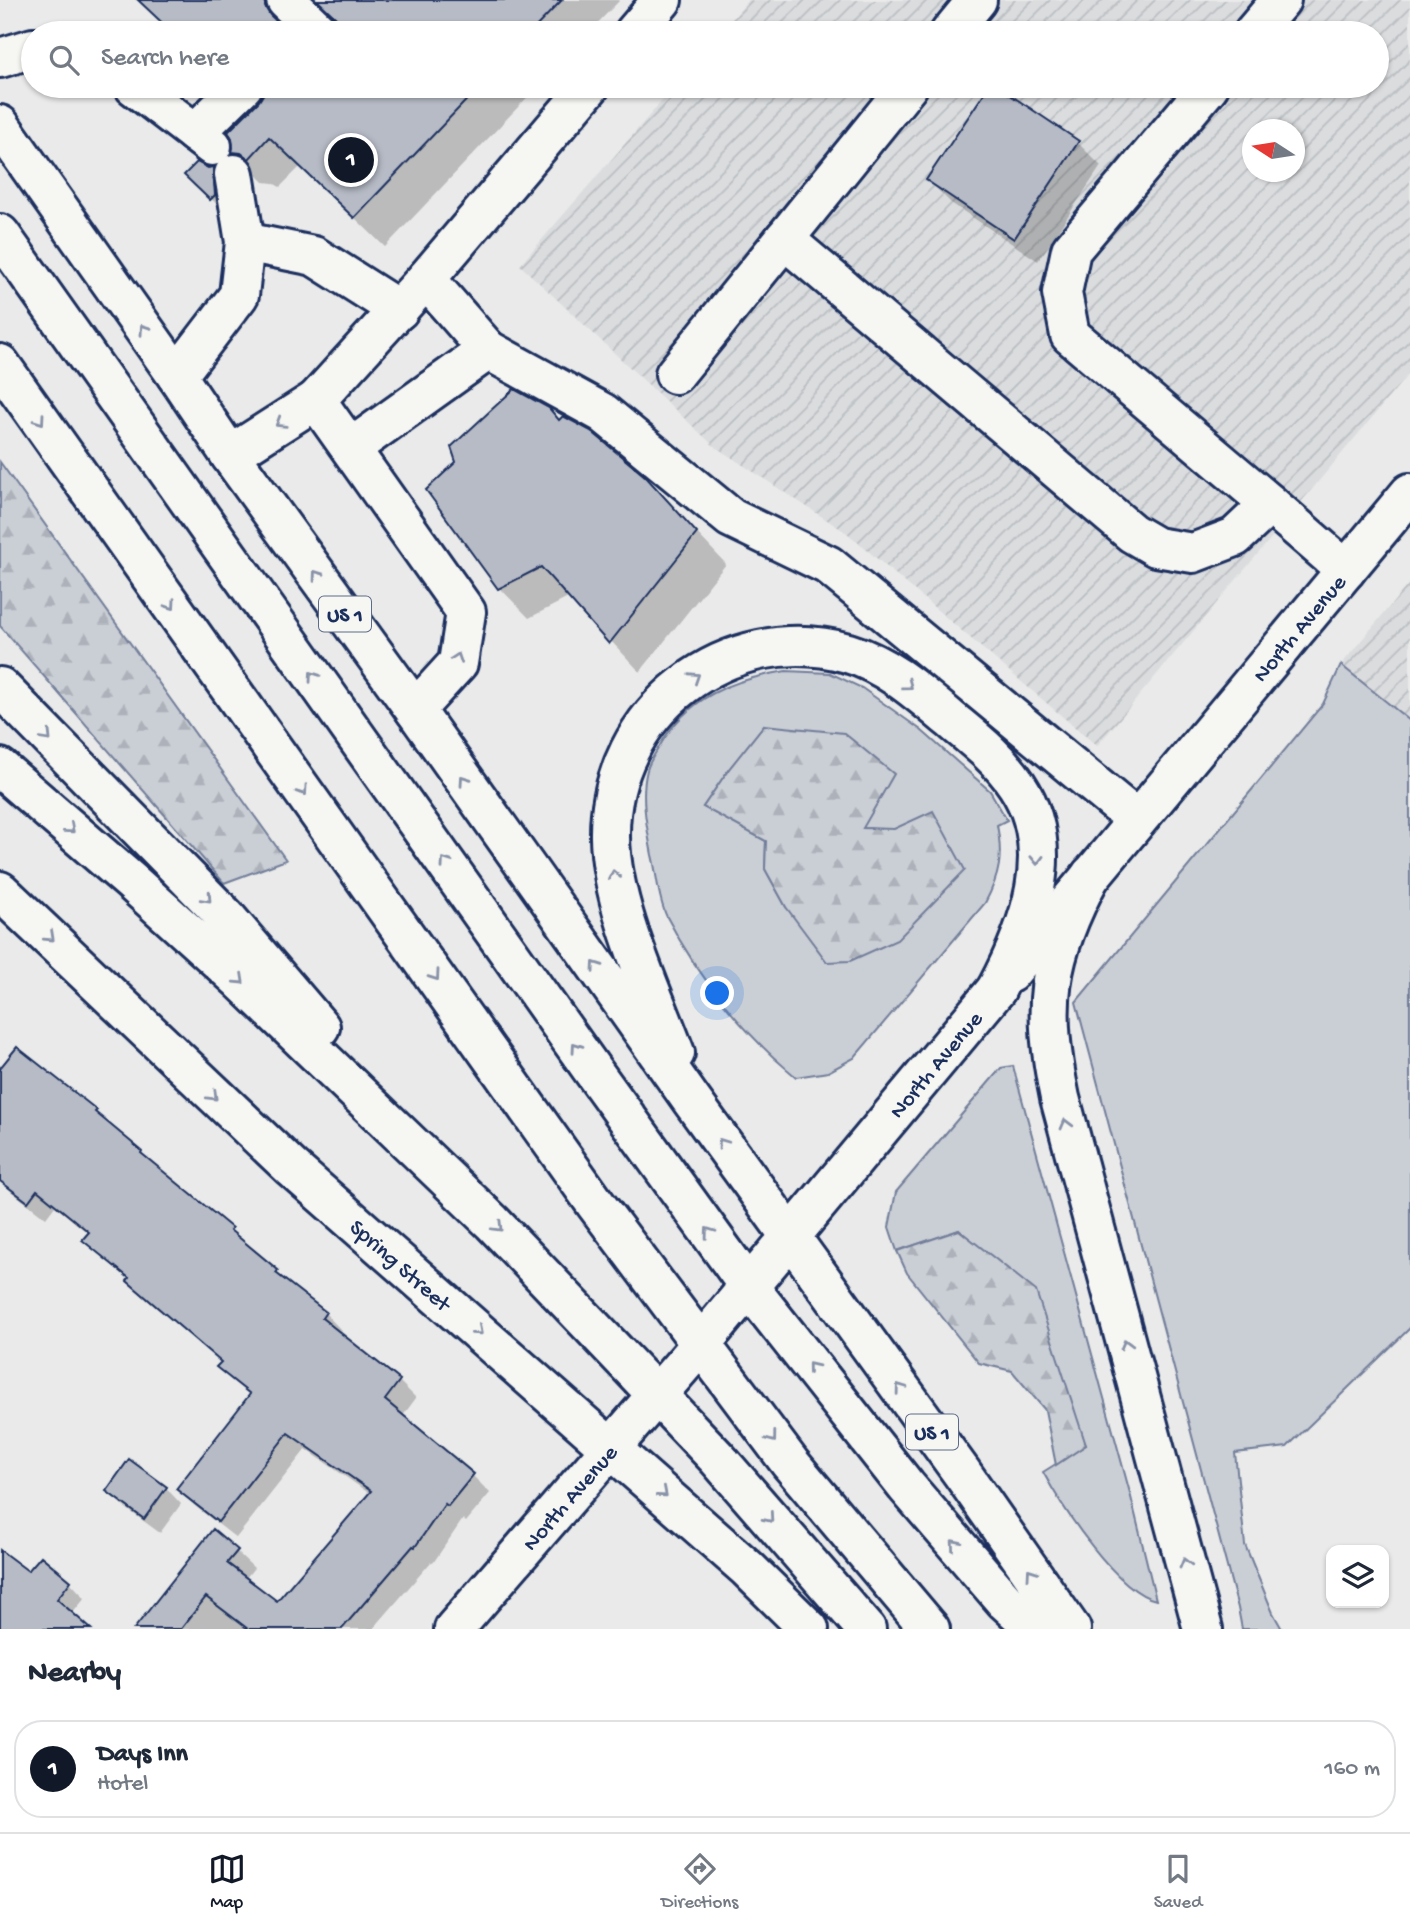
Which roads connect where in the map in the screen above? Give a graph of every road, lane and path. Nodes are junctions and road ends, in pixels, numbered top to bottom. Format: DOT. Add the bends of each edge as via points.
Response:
graph roads {
  1 [pos="662,0"];
  2 [pos="977,0"];
  3 [pos="1281,0"];
  4 [pos="644,21"];
  5 [pos="960,21"];
  6 [pos="1263,21"];
  7 [pos="21,52"];
  8 [pos="0,58"];
  9 [pos="149,98"];
  10 [pos="238,98"];
  11 [pos="580,98"];
  12 [pos="898,98"];
  13 [pos="1199,98"];
  14 [pos="0,125"];
  15 [pos="214,151"];
  16 [pos="0,234"];
  17 [pos="784,239"];
  18 [pos="245,242"];
  19 [pos="426,279"];
  20 [pos="399,310"];
  21 [pos="488,350"];
  22 [pos="0,364"];
  23 [pos="675,374"];
  24 [pos="177,376"];
  25 [pos="316,400"];
  26 [pos="351,448"];
  27 [pos="230,455"];
  28 [pos="1410,493"];
  29 [pos="1270,504"];
  30 [pos="1346,570"];
  31 [pos="0,687"];
  32 [pos="415,710"];
  33 [pos="0,768"];
  34 [pos="1137,820"];
  35 [pos="1091,875"];
  36 [pos="0,891"];
  37 [pos="996,990"];
  38 [pos="692,1101"];
  39 [pos="448,1180"];
  40 [pos="790,1238"];
  41 [pos="749,1287"];
  42 [pos="701,1344"];
  43 [pos="658,1394"];
  44 [pos="612,1448"];
  45 [pos="454,1629"];
  46 [pos="809,1629"];
  47 [pos="866,1629"];
  48 [pos="930,1629"];
  49 [pos="1036,1629"];
  50 [pos="1070,1629"];
  51 [pos="1203,1629"];
  1 -- 4 [label="main road"];
  2 -- 5 [label="main road"];
  3 -- 6 [label="main road"];
  7 -- 8 [label="main road"];
  9 -- 15 [label="main road"];
  10 -- 15 [label="main road"];
  11 -- 19 [label="main road"];
  12 -- 17 [label="main road"];
  13 -- 29 [label="main road" via="1071,250 1062,293 1070,335"];
  24 -- 14 [label="main road, US 1, one-way"];
  15 -- 18 [label="main road"];
  41 -- 16 [label="main road, one-way"];
  17 -- 23 [label="main road"];
  17 -- 29 [label="main road" via="1132,533 1156,547 1193,553 1235,537"];
  18 -- 20 [label="main road" via="314,256"];
  18 -- 24 [label="main road" via="239,295"];
  19 -- 20 [label="main road"];
  19 -- 21 [label="main road"];
  20 -- 25 [label="main road"];
  21 -- 26 [label="main road"];
  21 -- 34 [label="main road" via="603,413 732,517 828,565"];
  22 -- 42 [label="main road, one-way" via="595,1202"];
  24 -- 27 [label="main road, US 1"];
  25 -- 26 [label="main road"];
  25 -- 27 [label="main road, one-way"];
  32 -- 26 [label="main road, one-way" via="458,663 466,612"];
  32 -- 27 [label="main road, US 1, one-way"];
  28 -- 30 [label="main road, North Avenue"];
  29 -- 30 [label="main road"];
  30 -- 34 [label="main road, North Avenue"];
  31 -- 39 [label="main road, one-way" via="226,917"];
  38 -- 32 [label="main road, US 1, one-way"];
  33 -- 39 [label="main road, one-way" via="240,980"];
  34 -- 35 [label="main road, North Avenue"];
  35 -- 37 [label="main road, North Avenue"];
  51 -- 35 [label="main road, one-way" via="1052,1063 1048,1016 1053,969 1066,925"];
  36 -- 44 [label="main road, Spring Street, one-way" via="242,1124"];
  38 -- 37 [label="main road, one-way" via="622,908 611,857 612,806 627,758 653,714 691,678 739,655 792,646 823,648 875,664 917,691 1001,765 1028,806 1038,864 1025,930"];
  37 -- 40 [label="main road, North Avenue"];
  40 -- 38 [label="main road, US 1, one-way"];
  39 -- 43 [label="main road, one-way"];
  40 -- 41 [label="main road, North Avenue"];
  50 -- 40 [label="main road, US 1, one-way"];
  41 -- 42 [label="main road, North Avenue"];
  49 -- 41 [label="main road, one-way" via="1005,1601 906,1486"];
  42 -- 43 [label="main road, North Avenue"];
  42 -- 48 [label="main road, one-way" via="816,1495"];
  43 -- 44 [label="main road, North Avenue"];
  43 -- 47 [label="main road, one-way"];
  44 -- 45 [label="main road, North Avenue"];
  44 -- 46 [label="main road, Spring Street, one-way"];
}
